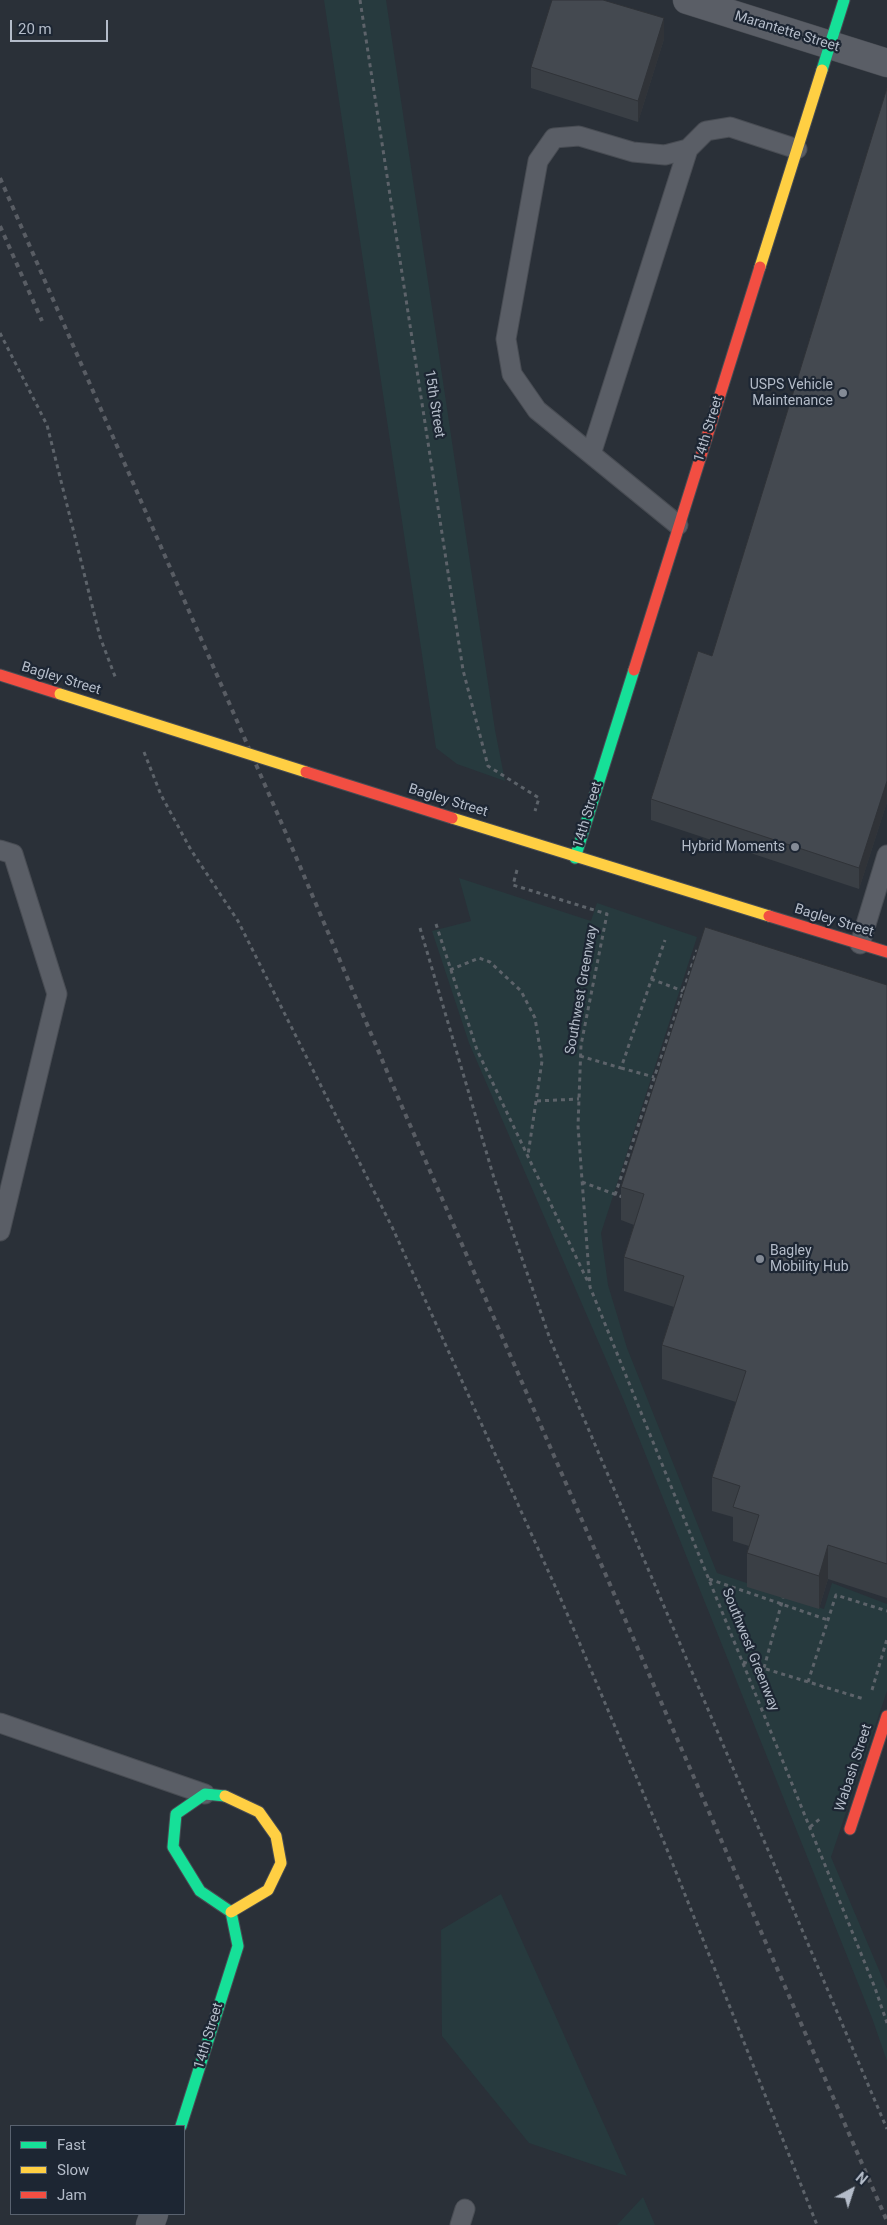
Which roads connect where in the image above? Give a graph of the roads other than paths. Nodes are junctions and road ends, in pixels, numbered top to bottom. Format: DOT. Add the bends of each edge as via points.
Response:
graph roads {
  1 [pos="686,0"];
  2 [pos="844,0"];
  3 [pos="830,45"];
  4 [pos="887,63"];
  5 [pos="688,149"];
  6 [pos="797,149"];
  7 [pos="591,454"];
  8 [pos="678,526"];
  9 [pos="0,675"];
  10 [pos="0,850"];
  11 [pos="887,855"];
  12 [pos="575,858"];
  13 [pos="860,944"];
  14 [pos="887,952"];
  15 [pos="0,1231"];
  16 [pos="887,1716"];
  17 [pos="0,1723"];
  18 [pos="205,1794"];
  19 [pos="850,1829"];
  20 [pos="231,1912"];
  21 [pos="181,2125"];
  1 -- 3 [label="street, Marantette Street"];
  2 -- 3 [label="street, 14th Street"];
  3 -- 4 [label="street, Marantette Street"];
  3 -- 6 [label="street, 14th Street"];
  5 -- 6 [label="lane" via="706,131 730,127"];
  5 -- 7 [label="lane"];
  5 -- 7 [label="lane" via="665,156 633,152 579,136 554,138 538,161 506,339 512,374 537,410"];
  6 -- 8 [label="street, 14th Street"];
  7 -- 8 [label="lane"];
  8 -- 12 [label="street, 14th Street"];
  9 -- 12 [label="street, Bagley Street, bridge"];
  10 -- 15 [label="lane" via="13,854 57,994"];
  11 -- 13 [label="lane"];
  12 -- 13 [label="street, Bagley Street"];
  13 -- 14 [label="street, Bagley Street"];
  16 -- 19 [label="street, Wabash Street"];
  17 -- 18 [label="lane"];
  18 -- 20 [label="street" via="176,1814 173,1847 200,1891"];
  18 -- 20 [label="street" via="229,1796 259,1812 276,1836 281,1863 268,1890"];
  20 -- 21 [label="street, 14th Street" via="238,1946"];
}
